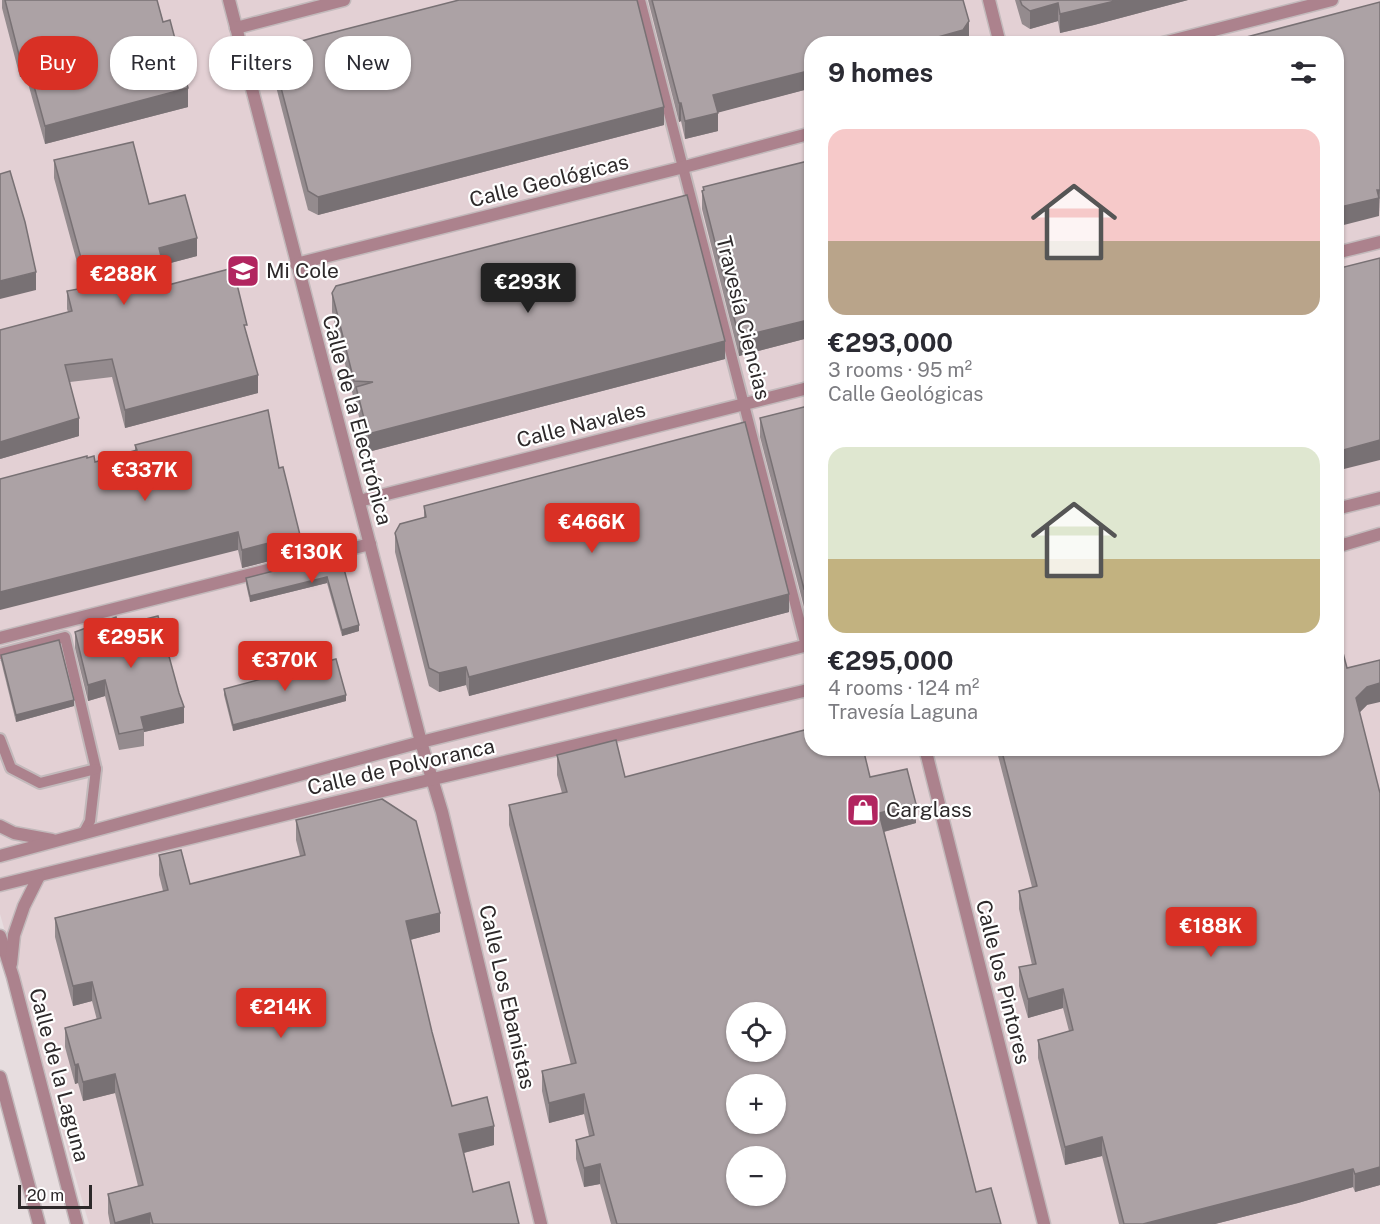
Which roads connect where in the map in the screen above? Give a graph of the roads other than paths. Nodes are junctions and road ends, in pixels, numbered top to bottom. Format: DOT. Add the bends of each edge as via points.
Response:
graph roads {
  1 [pos="229,0"];
  2 [pos="344,0"];
  3 [pos="640,0"];
  4 [pos="989,0"];
  5 [pos="1332,0"];
  6 [pos="236,28"];
  7 [pos="998,36"];
  8 [pos="1190,36"];
  9 [pos="804,135"];
  10 [pos="684,167"];
  11 [pos="1380,242"];
  12 [pos="1344,251"];
  13 [pos="296,264"];
  14 [pos="804,389"];
  15 [pos="744,404"];
  16 [pos="1380,498"];
  17 [pos="359,501"];
  18 [pos="1344,507"];
  19 [pos="1380,534"];
  20 [pos="370,544"];
  21 [pos="1344,545"];
  22 [pos="804,626"];
  23 [pos="0,638"];
  24 [pos="804,646"];
  25 [pos="0,654"];
  26 [pos="804,691"];
  27 [pos="0,739"];
  28 [pos="421,742"];
  29 [pos="927,756"];
  30 [pos="96,769"];
  31 [pos="431,780"];
  32 [pos="0,826"];
  33 [pos="82,834"];
  34 [pos="56,841"];
  35 [pos="0,856"];
  36 [pos="39,876"];
  37 [pos="0,885"];
  38 [pos="0,936"];
  39 [pos="10,968"];
  40 [pos="0,1077"];
  41 [pos="39,1224"];
  42 [pos="77,1224"];
  43 [pos="541,1224"];
  44 [pos="1044,1224"];
  1 -- 6 [label="street, Calle de la Electrónica"];
  2 -- 6 [label="street"];
  3 -- 10 [label="lane, Travesía Ciencias"];
  4 -- 7 [label="street"];
  5 -- 8 [label="street"];
  6 -- 13 [label="street, Calle de la Electrónica"];
  9 -- 10 [label="street, Calle Geológicas"];
  10 -- 13 [label="street, Calle Geológicas"];
  10 -- 15 [label="lane, Travesía Ciencias"];
  11 -- 12 [label="street"];
  13 -- 17 [label="street, Calle de la Electrónica"];
  14 -- 15 [label="street, Calle Navales"];
  15 -- 17 [label="street, Calle Navales"];
  15 -- 22 [label="lane, Travesía Ciencias"];
  16 -- 18 [label="street"];
  17 -- 20 [label="street, Calle de la Electrónica"];
  19 -- 21 [label="street"];
  20 -- 23 [label="street"];
  20 -- 28 [label="street, Calle de la Electrónica"];
  24 -- 28 [label="street, Calle de Polvoranca"];
  25 -- 30 [label="lane" via="65,637"];
  26 -- 31 [label="street, Calle de Polvoranca"];
  27 -- 30 [label="lane" via="11,768 40,783"];
  28 -- 31 [label="street, Calle de la Electrónica"];
  28 -- 33 [label="street, Calle de Polvoranca"];
  29 -- 44 [label="street, Calle los Pintores"];
  30 -- 33 [label="lane" via="90,821"];
  31 -- 36 [label="street, Calle de Polvoranca"];
  31 -- 43 [label="street, Calle Los Ebanistas"];
  32 -- 34 [label="street, Calle de Polvoranca" via="14,833"];
  33 -- 34 [label="street, Calle de Polvoranca"];
  34 -- 35 [label="street, Calle de Polvoranca"];
  36 -- 37 [label="street, Calle de Polvoranca"];
  36 -- 39 [label="street" via="14,935"];
  38 -- 39 [label="street, Calle de la Laguna"];
  39 -- 42 [label="street, Calle de la Laguna"];
  40 -- 41 [label="street"];
}
